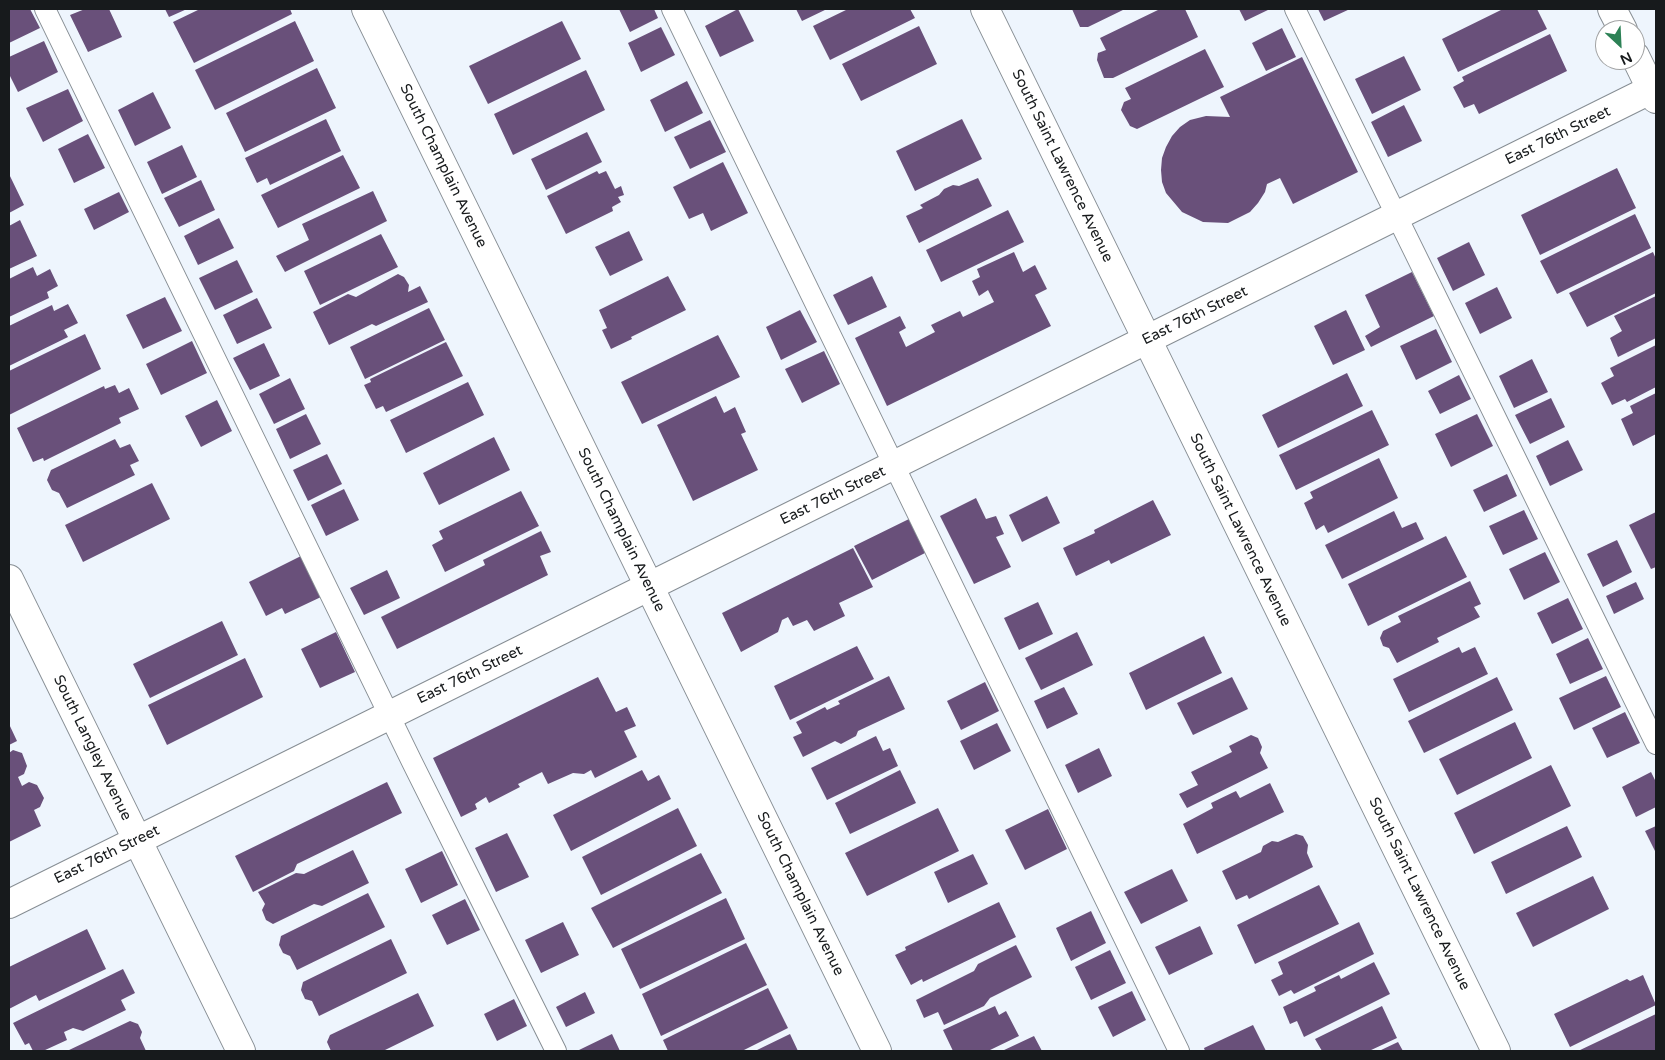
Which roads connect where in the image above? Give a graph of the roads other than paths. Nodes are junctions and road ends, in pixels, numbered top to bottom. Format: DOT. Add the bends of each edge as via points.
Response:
graph roads {
  1 [pos="45,9"];
  2 [pos="366,9"];
  3 [pos="672,9"];
  4 [pos="985,9"];
  5 [pos="1295,9"];
  6 [pos="1643,70"];
  7 [pos="1655,92"];
  8 [pos="1396,216"];
  9 [pos="1147,340"];
  10 [pos="894,465"];
  11 [pos="9,578"];
  12 [pos="649,586"];
  13 [pos="389,715"];
  14 [pos="1656,744"];
  15 [pos="137,840"];
  16 [pos="9,904"];
  17 [pos="241,1051"];
  18 [pos="556,1051"];
  19 [pos="877,1051"];
  20 [pos="1179,1051"];
  21 [pos="1496,1051"];
  1 -- 13 [label="lane"];
  2 -- 12 [label="street, South Champlain Avenue"];
  3 -- 10 [label="lane"];
  4 -- 9 [label="street, South Saint Lawrence Avenue"];
  5 -- 8 [label="lane"];
  6 -- 7 [label="street"];
  7 -- 8 [label="street, East 76th Street"];
  8 -- 9 [label="street, East 76th Street"];
  8 -- 14 [label="lane"];
  9 -- 10 [label="street, East 76th Street"];
  9 -- 21 [label="street, South Saint Lawrence Avenue"];
  10 -- 12 [label="street, East 76th Street"];
  10 -- 20 [label="lane"];
  11 -- 15 [label="street, South Langley Avenue"];
  12 -- 13 [label="street, East 76th Street"];
  12 -- 19 [label="street, South Champlain Avenue"];
  13 -- 15 [label="street, East 76th Street"];
  13 -- 18 [label="lane"];
  15 -- 16 [label="street, East 76th Street"];
  15 -- 17 [label="street, South Langley Avenue"];
}
